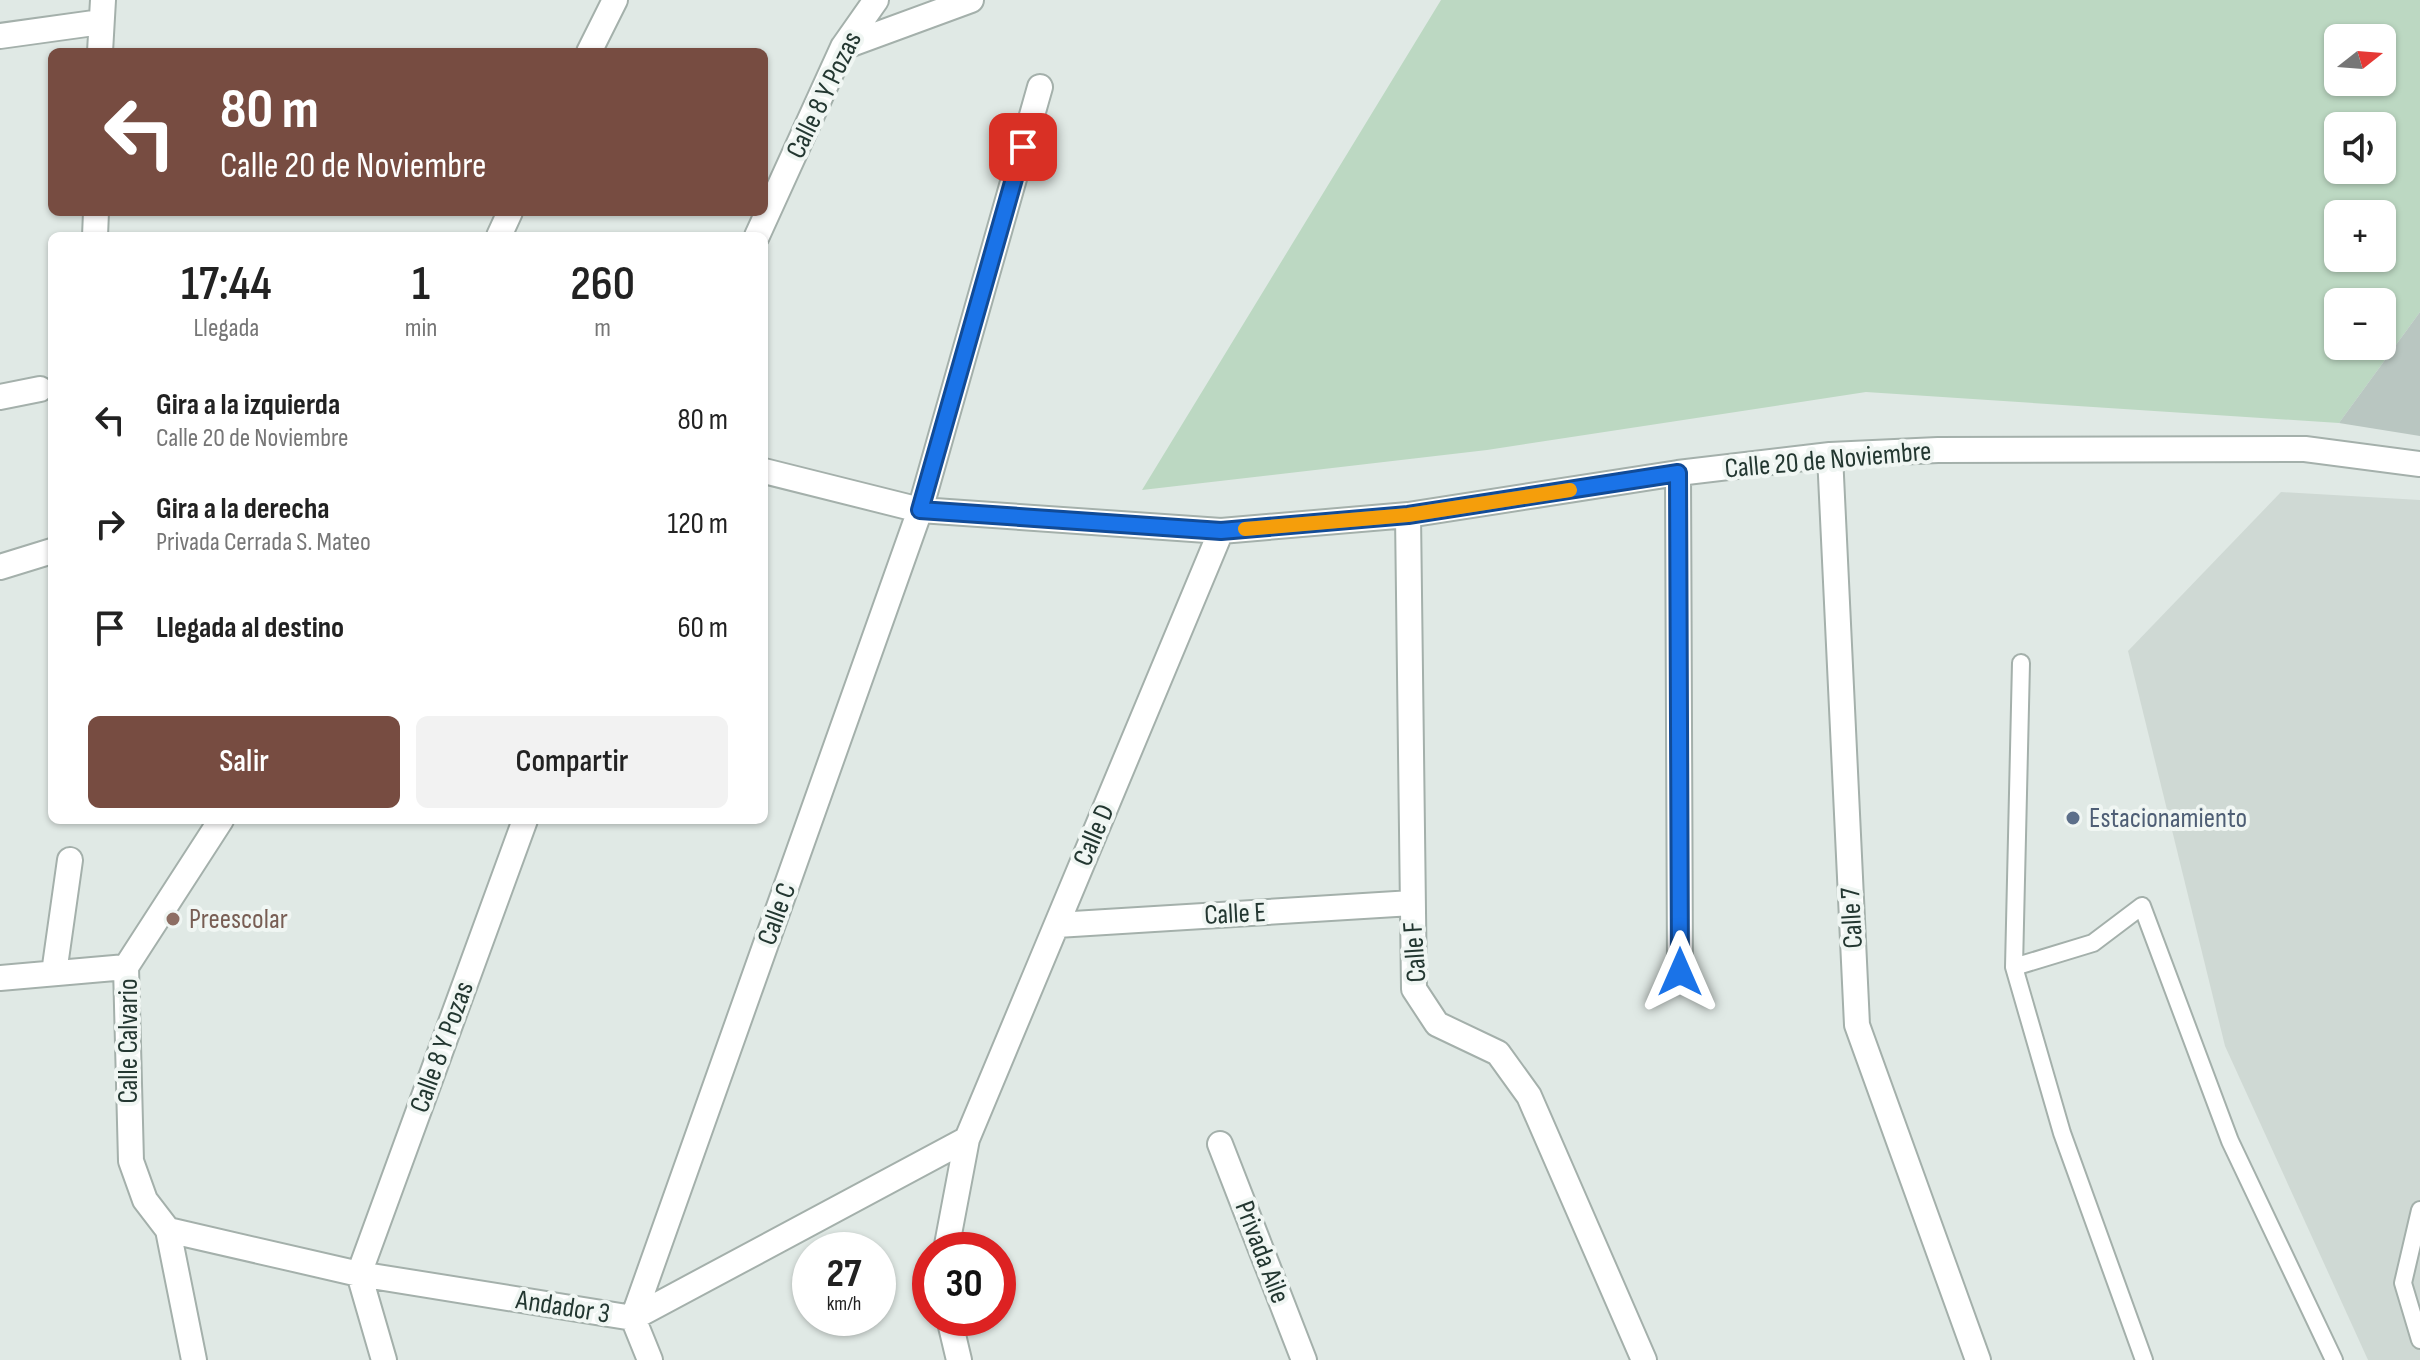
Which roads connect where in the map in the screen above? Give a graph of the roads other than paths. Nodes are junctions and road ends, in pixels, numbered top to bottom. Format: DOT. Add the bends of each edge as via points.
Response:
graph roads {
  1 [pos="615,0"];
  2 [pos="876,0"];
  3 [pos="971,0"];
  4 [pos="102,11"];
  5 [pos="0,36"];
  6 [pos="843,47"];
  7 [pos="100,48"];
  8 [pos="591,48"];
  9 [pos="1040,87"];
  10 [pos="768,212"];
  11 [pos="40,389"];
  12 [pos="0,397"];
  13 [pos="1830,455"];
  14 [pos="2420,464"];
  15 [pos="768,472"];
  16 [pos="1678,473"];
  17 [pos="920,510"];
  18 [pos="1408,515"];
  19 [pos="1221,531"];
  20 [pos="48,552"];
  21 [pos="0,567"];
  22 [pos="2021,663"];
  23 [pos="218,824"];
  24 [pos="524,824"];
  25 [pos="70,860"];
  26 [pos="1412,903"];
  27 [pos="1057,925"];
  28 [pos="126,967"];
  29 [pos="2014,967"];
  30 [pos="1680,972"];
  31 [pos="54,973"];
  32 [pos="0,978"];
  33 [pos="967,1139"];
  34 [pos="1220,1144"];
  35 [pos="2420,1210"];
  36 [pos="168,1230"];
  37 [pos="949,1232"];
  38 [pos="359,1274"];
  39 [pos="633,1318"];
  40 [pos="953,1336"];
  41 [pos="2420,1340"];
  42 [pos="194,1360"];
  43 [pos="384,1360"];
  44 [pos="650,1360"];
  45 [pos="959,1360"];
  46 [pos="1304,1360"];
  47 [pos="1644,1360"];
  48 [pos="1978,1360"];
  49 [pos="2144,1360"];
  50 [pos="2334,1360"];
  1 -- 8 [label="street"];
  2 -- 6 [label="street, Calle 8 Y Pozas"];
  3 -- 6 [label="street"];
  4 -- 5 [label="street"];
  4 -- 7 [label="street"];
  6 -- 10 [label="street, Calle 8 Y Pozas"];
  9 -- 17 [label="street, Calle C"];
  11 -- 12 [label="street"];
  13 -- 14 [label="street, Calle 20 de Noviembre" via="2305,449"];
  13 -- 16 [label="street, Calle 20 de Noviembre"];
  13 -- 48 [label="street, Calle 7" via="1857,1025"];
  15 -- 17 [label="street, Calle 20 de Noviembre"];
  16 -- 18 [label="street, Calle 20 de Noviembre"];
  16 -- 30 [label="street"];
  17 -- 19 [label="street, Calle 20 de Noviembre"];
  17 -- 39 [label="street, Calle C"];
  18 -- 19 [label="street, Calle 20 de Noviembre"];
  18 -- 26 [label="street, Calle F"];
  19 -- 27 [label="street, Calle D"];
  20 -- 21 [label="street"];
  22 -- 29 [label="lane"];
  23 -- 28 [label="street, Calle Calvario"];
  24 -- 38 [label="street, Calle 8 Y Pozas"];
  25 -- 31 [label="street"];
  26 -- 27 [label="street, Calle E"];
  26 -- 47 [label="street, Calle F" via="1414,989 1437,1024 1498,1053 1529,1096"];
  27 -- 33 [label="street, Calle D"];
  28 -- 31 [label="street"];
  28 -- 36 [label="street, Calle Calvario" via="131,1161 145,1200"];
  29 -- 49 [label="lane" via="2062,1133"];
  29 -- 50 [label="lane" via="2093,943 2142,906 2230,1141"];
  31 -- 32 [label="street"];
  33 -- 37 [label="street, Calle D"];
  33 -- 39 [label="street, Andador 3"];
  34 -- 46 [label="street, Privada Aile"];
  35 -- 41 [label="lane" via="2403,1283"];
  36 -- 38 [label="street, Andador 3"];
  36 -- 42 [label="street"];
  38 -- 39 [label="street, Andador 3"];
  38 -- 43 [label="street"];
  39 -- 44 [label="street"];
  40 -- 45 [label="street"];
}
